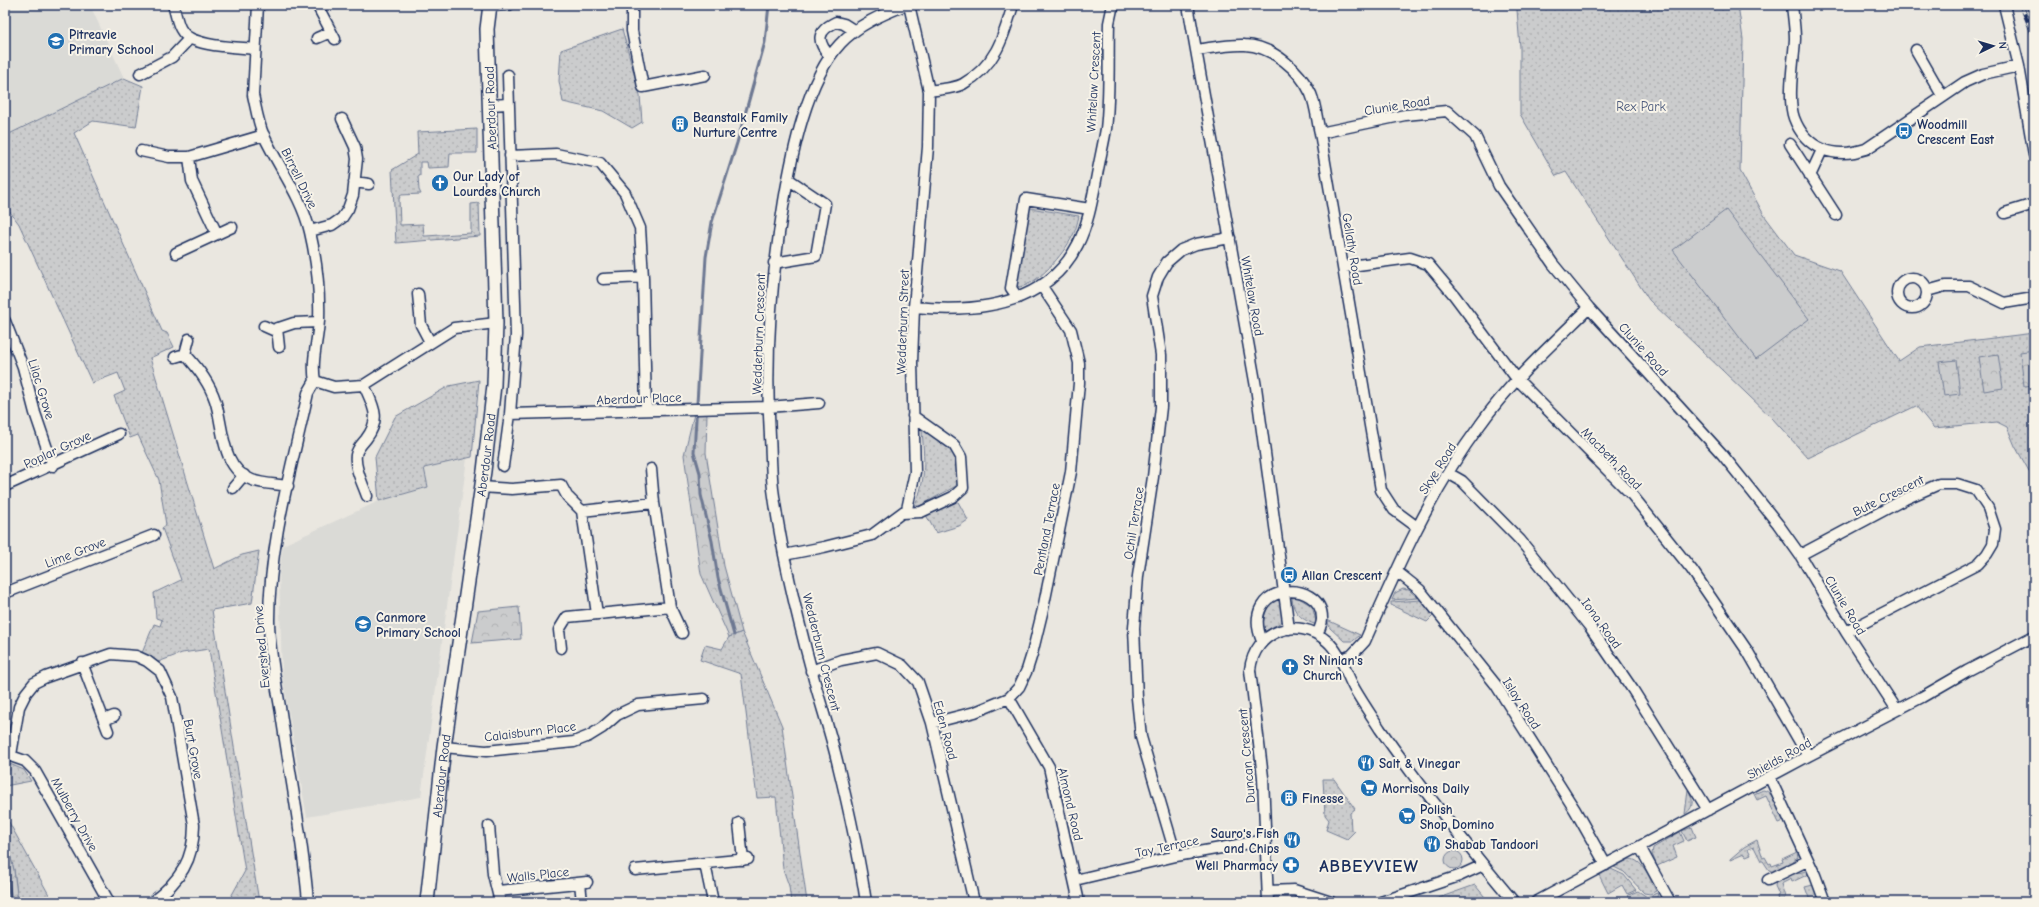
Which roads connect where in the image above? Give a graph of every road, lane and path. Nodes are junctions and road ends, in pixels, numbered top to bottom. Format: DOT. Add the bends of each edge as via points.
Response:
graph roads {
  1 [pos="173,5"];
  2 [pos="258,5"];
  3 [pos="317,5"];
  4 [pos="490,5"];
  5 [pos="509,5"];
  6 [pos="632,5"];
  7 [pos="906,5"];
  8 [pos="909,5"];
  9 [pos="1013,5"];
  10 [pos="1115,5"];
  11 [pos="1188,5"];
  12 [pos="1792,5"];
  13 [pos="2004,5"];
  14 [pos="855,31"];
  15 [pos="317,38"];
  16 [pos="189,39"];
  17 [pos="255,49"];
  18 [pos="1196,50"];
  19 [pos="1916,50"];
  20 [pos="830,56"];
  21 [pos="2019,66"];
  22 [pos="140,74"];
  23 [pos="508,75"];
  24 [pos="705,75"];
  25 [pos="929,91"];
  26 [pos="1943,97"];
  27 [pos="508,104"];
  28 [pos="490,105"];
  29 [pos="342,119"];
  30 [pos="1320,133"];
  31 [pos="264,135"];
  32 [pos="1790,144"];
  33 [pos="1822,150"];
  34 [pos="141,151"];
  35 [pos="2034,155"];
  36 [pos="510,156"];
  37 [pos="189,157"];
  38 [pos="1810,176"];
  39 [pos="788,179"];
  40 [pos="354,182"];
  41 [pos="369,184"];
  42 [pos="2034,204"];
  43 [pos="1090,209"];
  44 [pos="2005,213"];
  45 [pos="1836,215"];
  46 [pos="232,227"];
  47 [pos="310,231"];
  48 [pos="217,234"];
  49 [pos="1230,238"];
  50 [pos="176,253"];
  51 [pos="774,263"];
  52 [pos="1343,267"];
  53 [pos="643,277"];
  54 [pos="603,279"];
  55 [pos="1041,285"];
  56 [pos="1927,291"];
  57 [pos="418,294"];
  58 [pos="1018,298"];
  59 [pos="2034,298"];
  60 [pos="914,307"];
  61 [pos="1589,308"];
  62 [pos="5,321"];
  63 [pos="318,322"];
  64 [pos="496,323"];
  65 [pos="264,326"];
  66 [pos="277,328"];
  67 [pos="189,339"];
  68 [pos="430,342"];
  69 [pos="279,348"];
  70 [pos="185,354"];
  71 [pos="175,357"];
  72 [pos="1517,378"];
  73 [pos="315,381"];
  74 [pos="364,385"];
  75 [pos="819,403"];
  76 [pos="768,407"];
  77 [pos="646,410"];
  78 [pos="510,414"];
  79 [pos="913,416"];
  80 [pos="119,434"];
  81 [pos="54,466"];
  82 [pos="502,466"];
  83 [pos="651,470"];
  84 [pos="1448,474"];
  85 [pos="244,475"];
  86 [pos="5,486"];
  87 [pos="288,486"];
  88 [pos="481,487"];
  89 [pos="233,488"];
  90 [pos="367,496"];
  91 [pos="654,503"];
  92 [pos="582,511"];
  93 [pos="902,513"];
  94 [pos="1417,527"];
  95 [pos="154,535"];
  96 [pos="784,555"];
  97 [pos="1800,555"];
  98 [pos="1396,571"];
  99 [pos="1284,592"];
  100 [pos="5,593"];
  101 [pos="670,607"];
  102 [pos="597,614"];
  103 [pos="1289,629"];
  104 [pos="1846,632"];
  105 [pos="682,633"];
  106 [pos="1318,634"];
  107 [pos="2034,636"];
  108 [pos="1262,641"];
  109 [pos="561,648"];
  110 [pos="1340,660"];
  111 [pos="82,663"];
  112 [pos="811,671"];
  113 [pos="1009,698"];
  114 [pos="704,699"];
  115 [pos="1897,710"];
  116 [pos="114,716"];
  117 [pos="104,720"];
  118 [pos="932,723"];
  119 [pos="108,731"];
  120 [pos="444,748"];
  121 [pos="8,754"];
  122 [pos="1808,756"];
  123 [pos="1770,778"];
  124 [pos="1708,810"];
  125 [pos="739,823"];
  126 [pos="489,826"];
  127 [pos="1266,840"];
  128 [pos="1640,847"];
  129 [pos="1176,856"];
  130 [pos="1807,861"];
  131 [pos="705,864"];
  132 [pos="1483,865"];
  133 [pos="1606,865"];
  134 [pos="635,870"];
  135 [pos="1075,880"];
  136 [pos="1768,880"];
  137 [pos="498,891"];
  138 [pos="1268,891"];
  139 [pos="109,902"];
  140 [pos="152,902"];
  141 [pos="308,902"];
  142 [pos="427,902"];
  143 [pos="500,902"];
  144 [pos="582,902"];
  145 [pos="713,902"];
  146 [pos="866,902"];
  147 [pos="974,902"];
  148 [pos="1079,902"];
  149 [pos="1268,902"];
  150 [pos="1331,902"];
  151 [pos="1381,902"];
  152 [pos="1514,902"];
  153 [pos="1536,902"];
  154 [pos="1670,902"];
  155 [pos="1825,902"];
  1 -- 16 [label="street" via="181,31"];
  2 -- 17 [label="street, Birrell Drive"];
  3 -- 15 [label="street" via="333,36"];
  4 -- 5 [label="street"];
  4 -- 28 [label="main road, Aberdour Road" via="487,29"];
  6 -- 24 [label="street" via="632,31 642,87"];
  7 -- 14 [label="street, Wedderburn Crescent" via="884,13"];
  8 -- 25 [label="street, Wedderburn Street"];
  9 -- 25 [label="street" via="1003,38 986,67 962,84"];
  10 -- 43 [label="street, Whitelaw Crescent" via="1109,23 1106,128"];
  11 -- 18 [label="street, Whitelaw Road"];
  12 -- 33 [label="street" via="1795,37 1791,100 1793,117 1803,135"];
  13 -- 21 [label="street"];
  14 -- 20 [label="street, Wedderburn Crescent" via="840,43"];
  14 -- 20 [label="street" via="836,22 826,26 820,36 820,46"];
  16 -- 17 [label="street"];
  16 -- 22 [label="street" via="172,57"];
  17 -- 31 [label="street, Birrell Drive" via="253,95"];
  18 -- 30 [label="street, Gellatly Road" via="1246,45 1260,47 1273,54 1296,72 1304,82 1311,95"];
  18 -- 49 [label="street, Whitelaw Road"];
  19 -- 26 [label="street"];
  20 -- 39 [label="street, Wedderburn Crescent" via="819,74 803,116"];
  21 -- 26 [label="street" via="1983,74 1965,82"];
  21 -- 35 [label="street"];
  23 -- 27 [label="street, Aberdour Road"];
  25 -- 60 [label="street, Wedderburn Street" via="928,147"];
  26 -- 33 [label="street" via="1866,149 1854,153 1832,153"];
  27 -- 28 [label="street"];
  27 -- 36 [label="street, Aberdour Road"];
  28 -- 64 [label="main road, Aberdour Road"];
  29 -- 40 [label="street" via="355,147 357,159"];
  30 -- 52 [label="street, Gellatly Road"];
  30 -- 61 [label="street, Clunie Road" via="1405,115 1447,111 1475,136 1499,186 1553,264"];
  31 -- 37 [label="street"];
  31 -- 47 [label="street, Birrell Drive" via="301,205"];
  32 -- 38 [label="street"];
  33 -- 38 [label="street"];
  34 -- 37 [label="street" via="169,157"];
  36 -- 53 [label="street" via="556,154 600,163 625,193 640,228"];
  36 -- 78 [label="street, Aberdour Road" via="516,335"];
  37 -- 48 [label="street" via="192,181"];
  38 -- 45 [label="street"];
  39 -- 51 [label="street, Wedderburn Crescent"];
  39 -- 51 [label="street, Wedderburn Crescent" via="825,204 816,256"];
  40 -- 41 [label="street"];
  40 -- 47 [label="street" via="348,210 342,218 332,225"];
  42 -- 44 [label="street"];
  43 -- 55 [label="street, Whitelaw Crescent" via="1084,229 1072,253"];
  43 -- 58 [label="street" via="1026,199 1011,288"];
  46 -- 48 [label="street"];
  47 -- 63 [label="street, Birrell Drive" via="318,268"];
  48 -- 50 [label="street"];
  49 -- 99 [label="street, Whitelaw Road" via="1259,410"];
  49 -- 129 [label="street, Ochil Terrace" via="1196,244 1181,250 1167,262 1158,277 1152,296 1161,354 1161,407 1138,576 1134,628 1141,737"];
  51 -- 76 [label="street, Wedderburn Crescent"];
  52 -- 72 [label="street, Macbeth Road" via="1410,258 1428,264"];
  52 -- 94 [label="street, Gellatly Road" via="1381,490 1394,510"];
  53 -- 54 [label="street"];
  53 -- 77 [label="street"];
  55 -- 58 [label="street, Whitelaw Crescent"];
  55 -- 113 [label="street, Pentland Terrace" via="1071,330 1079,363 1079,383 1071,472 1043,609 1027,670 1019,687"];
  56 -- 59 [label="street" via="1945,286 1969,286 2004,303"];
  57 -- 68 [label="street" via="421,325"];
  58 -- 60 [label="street, Whitelaw Crescent" via="1003,303 945,310"];
  60 -- 79 [label="street, Wedderburn Street"];
  61 -- 72 [label="street, Skye Road"];
  61 -- 97 [label="street, Clunie Road" via="1722,454"];
  62 -- 81 [label="street, Lilac Grove" via="23,367 35,414"];
  63 -- 66 [label="street" via="294,323"];
  63 -- 73 [label="street" via="312,368"];
  64 -- 68 [label="street" via="454,328"];
  64 -- 88 [label="main road, Aberdour Road" via="494,385"];
  65 -- 66 [label="street" via="273,330"];
  66 -- 69 [label="street"];
  67 -- 70 [label="street"];
  68 -- 74 [label="street"];
  70 -- 71 [label="street"];
  70 -- 85 [label="street" via="200,369 210,386 216,401 225,448 232,462"];
  72 -- 84 [label="street, Skye Road" via="1479,425"];
  72 -- 122 [label="street, Macbeth Road" via="1632,495 1692,570 1748,652"];
  73 -- 74 [label="street" via="334,387"];
  73 -- 87 [label="street, Evershed Drive" via="308,393"];
  74 -- 90 [label="street" via="376,417 370,433 356,454 357,466"];
  75 -- 76 [label="street, Wedderburn Crescent"];
  76 -- 77 [label="street, Aberdour Place"];
  76 -- 96 [label="street, Wedderburn Crescent" via="773,487"];
  77 -- 78 [label="street, Aberdour Place"];
  78 -- 82 [label="street, Aberdour Road"];
  79 -- 93 [label="street, Wedderburn Street" via="915,472 907,509"];
  79 -- 93 [label="street" via="954,445 961,457 963,488 954,497 921,512"];
  80 -- 81 [label="street, Poplar Grove"];
  81 -- 86 [label="street, Poplar Grove"];
  83 -- 91 [label="street"];
  84 -- 94 [label="street, Skye Road"];
  84 -- 124 [label="street, Iona Road" via="1462,481 1520,540 1590,627"];
  85 -- 87 [label="street" via="251,480"];
  85 -- 89 [label="street"];
  87 -- 141 [label="street, Evershed Drive" via="270,572 269,621 305,864"];
  88 -- 92 [label="street" via="512,489 556,484 560,485"];
  88 -- 120 [label="main road, Aberdour Road"];
  91 -- 92 [label="street"];
  91 -- 101 [label="street"];
  92 -- 102 [label="street"];
  93 -- 96 [label="street, Wedderburn Street" via="872,535 824,548"];
  94 -- 98 [label="street, Skye Road"];
  95 -- 100 [label="street, Lime Grove"];
  96 -- 112 [label="street, Wedderburn Crescent"];
  97 -- 104 [label="street, Clunie Road"];
  97 -- 104 [label="street, Bute Crescent" via="1905,499 1939,484 1957,484 1976,490 1988,508 1995,529 1993,544 1978,564"];
  98 -- 110 [label="street, Skye Road" via="1365,641 1352,655"];
  98 -- 133 [label="street, Islay Road" via="1420,590 1496,685 1571,803"];
  99 -- 103 [label="street, Whitelaw Road"];
  99 -- 106 [label="street" via="1299,592 1312,598 1321,611 1322,620"];
  99 -- 108 [label="street" via="1268,598 1260,609 1256,623"];
  101 -- 102 [label="street"];
  101 -- 105 [label="street"];
  102 -- 109 [label="street" via="567,617 559,630"];
  103 -- 106 [label="street" via="1300,628"];
  103 -- 108 [label="street" via="1276,632"];
  104 -- 115 [label="street, Clunie Road"];
  106 -- 110 [label="street" via="1328,642"];
  107 -- 115 [label="street, Shields Road"];
  108 -- 127 [label="street, Duncan Crescent" via="1251,660 1250,670 1259,732"];
  110 -- 132 [label="street" via="1354,688 1413,776"];
  111 -- 117 [label="street"];
  111 -- 121 [label="street, Burt Grove" via="34,683 19,707"];
  111 -- 140 [label="street, Burt Grove" via="111,654 136,656 160,671 172,697 194,825 194,839 185,867 164,893"];
  112 -- 118 [label="street, Eden Road" via="841,660 877,653 902,665 918,682"];
  112 -- 146 [label="street, Wedderburn Crescent" via="838,763"];
  113 -- 118 [label="street, Pentland Terrace" via="975,712"];
  113 -- 135 [label="street, Almond Road" via="1049,767"];
  114 -- 120 [label="street, Calaisburn Place" via="638,705 617,715 589,736 574,742 486,751"];
  115 -- 122 [label="street, Shields Road"];
  116 -- 117 [label="street"];
  117 -- 119 [label="street"];
  118 -- 147 [label="street, Eden Road"];
  120 -- 142 [label="main road, Aberdour Road"];
  121 -- 139 [label="street, Mulberry Drive" via="25,761 36,771"];
  122 -- 123 [label="street, Shields Road"];
  123 -- 124 [label="street, Shields Road"];
  123 -- 130 [label="street"];
  124 -- 128 [label="street, Shields Road"];
  125 -- 131 [label="street" via="745,859"];
  126 -- 137 [label="street, Walls Place" via="493,874"];
  127 -- 129 [label="street, Tay Terrace"];
  127 -- 138 [label="street, Duncan Crescent"];
  128 -- 133 [label="street, Shields Road"];
  128 -- 154 [label="street"];
  129 -- 135 [label="street, Tay Terrace"];
  130 -- 136 [label="street"];
  130 -- 155 [label="street"];
  131 -- 134 [label="street"];
  131 -- 145 [label="street"];
  132 -- 151 [label="street" via="1459,876"];
  132 -- 152 [label="street"];
  133 -- 153 [label="street, Shields Road"];
  135 -- 148 [label="street, Almond Road"];
  137 -- 143 [label="street, Walls Place"];
  137 -- 144 [label="street, Walls Place" via="584,882"];
  138 -- 149 [label="street, Duncan Crescent"];
  138 -- 150 [label="street" via="1294,890"];
}
